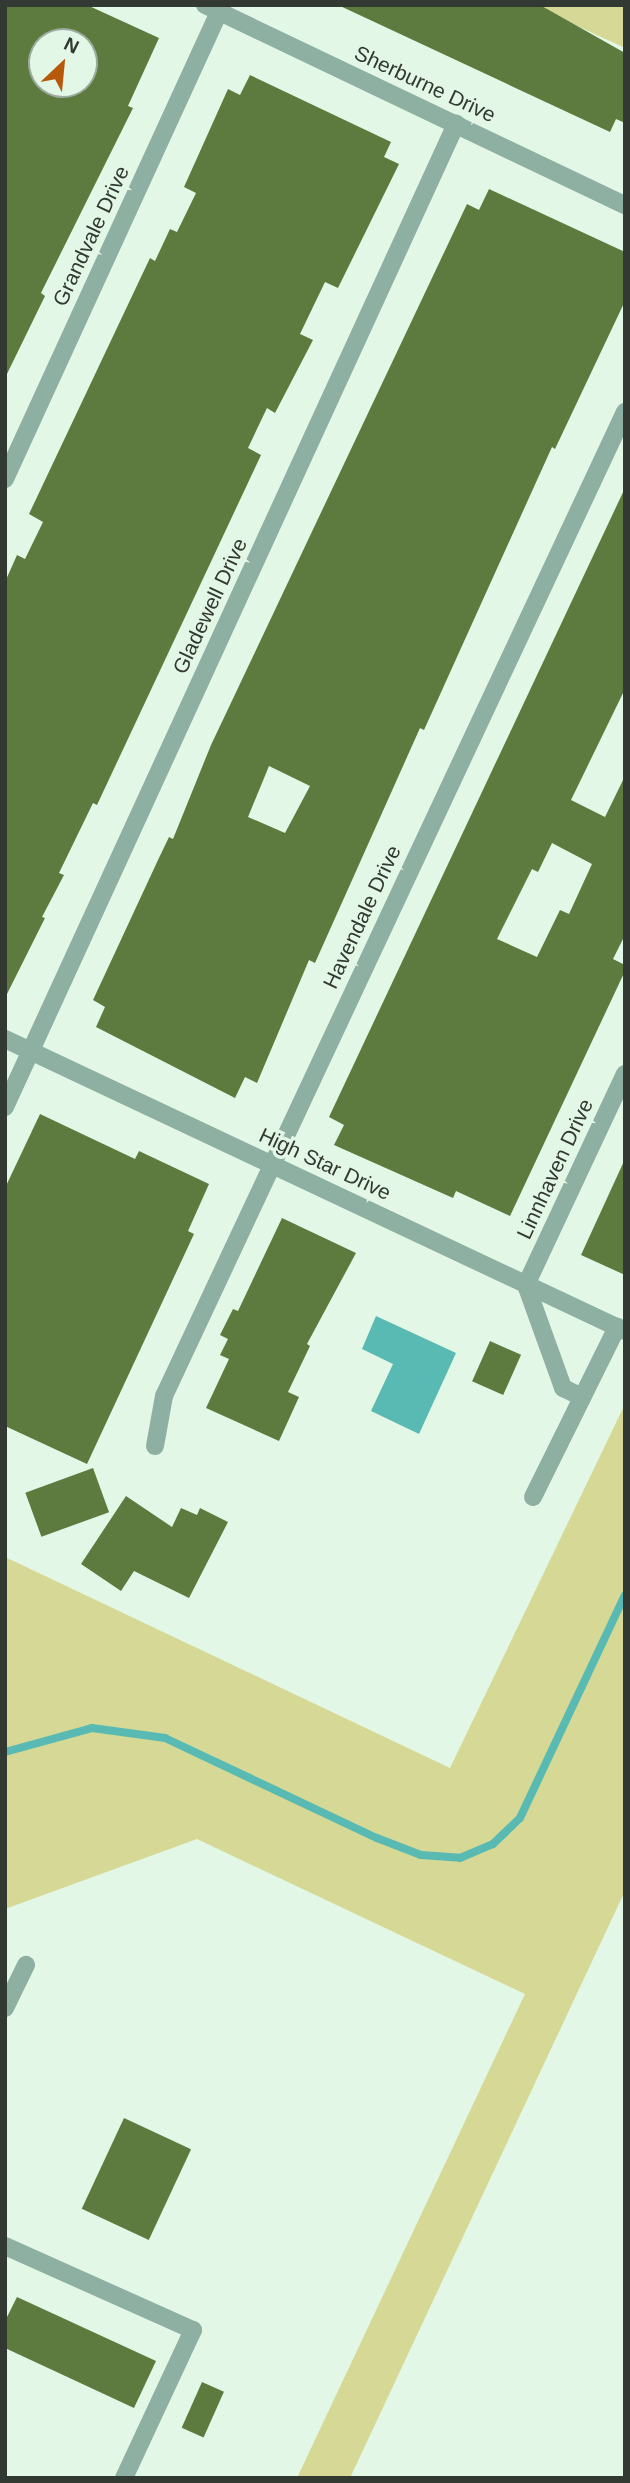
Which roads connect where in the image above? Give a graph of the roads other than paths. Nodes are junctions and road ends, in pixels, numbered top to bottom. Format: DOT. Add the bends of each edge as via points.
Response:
graph roads {
  1 [pos="212,9"];
  2 [pos="456,124"];
  3 [pos="625,205"];
  4 [pos="625,412"];
  5 [pos="5,479"];
  6 [pos="5,1039"];
  7 [pos="32,1051"];
  8 [pos="625,1074"];
  9 [pos="5,1107"];
  10 [pos="271,1163"];
  11 [pos="526,1284"];
  12 [pos="621,1329"];
  13 [pos="582,1397"];
  14 [pos="155,1446"];
  15 [pos="533,1497"];
  16 [pos="26,1965"];
  17 [pos="5,2008"];
  18 [pos="5,2246"];
  19 [pos="124,2478"];
  1 -- 2 [label="street, Sherburne Drive"];
  1 -- 5 [label="street, Grandvale Drive"];
  2 -- 3 [label="street, Sherburne Drive"];
  2 -- 7 [label="street, Gladewell Drive"];
  4 -- 10 [label="street, Havendale Drive"];
  6 -- 7 [label="street, High Star Drive"];
  7 -- 9 [label="street, Gladewell Drive"];
  7 -- 10 [label="street, High Star Drive"];
  8 -- 11 [label="street, Linnhaven Drive"];
  10 -- 11 [label="street, High Star Drive"];
  10 -- 14 [label="street, Havendale Drive" via="164,1396"];
  11 -- 12 [label="street, High Star Drive"];
  11 -- 13 [label="street" via="563,1388"];
  12 -- 13 [label="street"];
  13 -- 15 [label="street"];
  16 -- 17 [label="street"];
  18 -- 19 [label="street" via="193,2330"];
}
